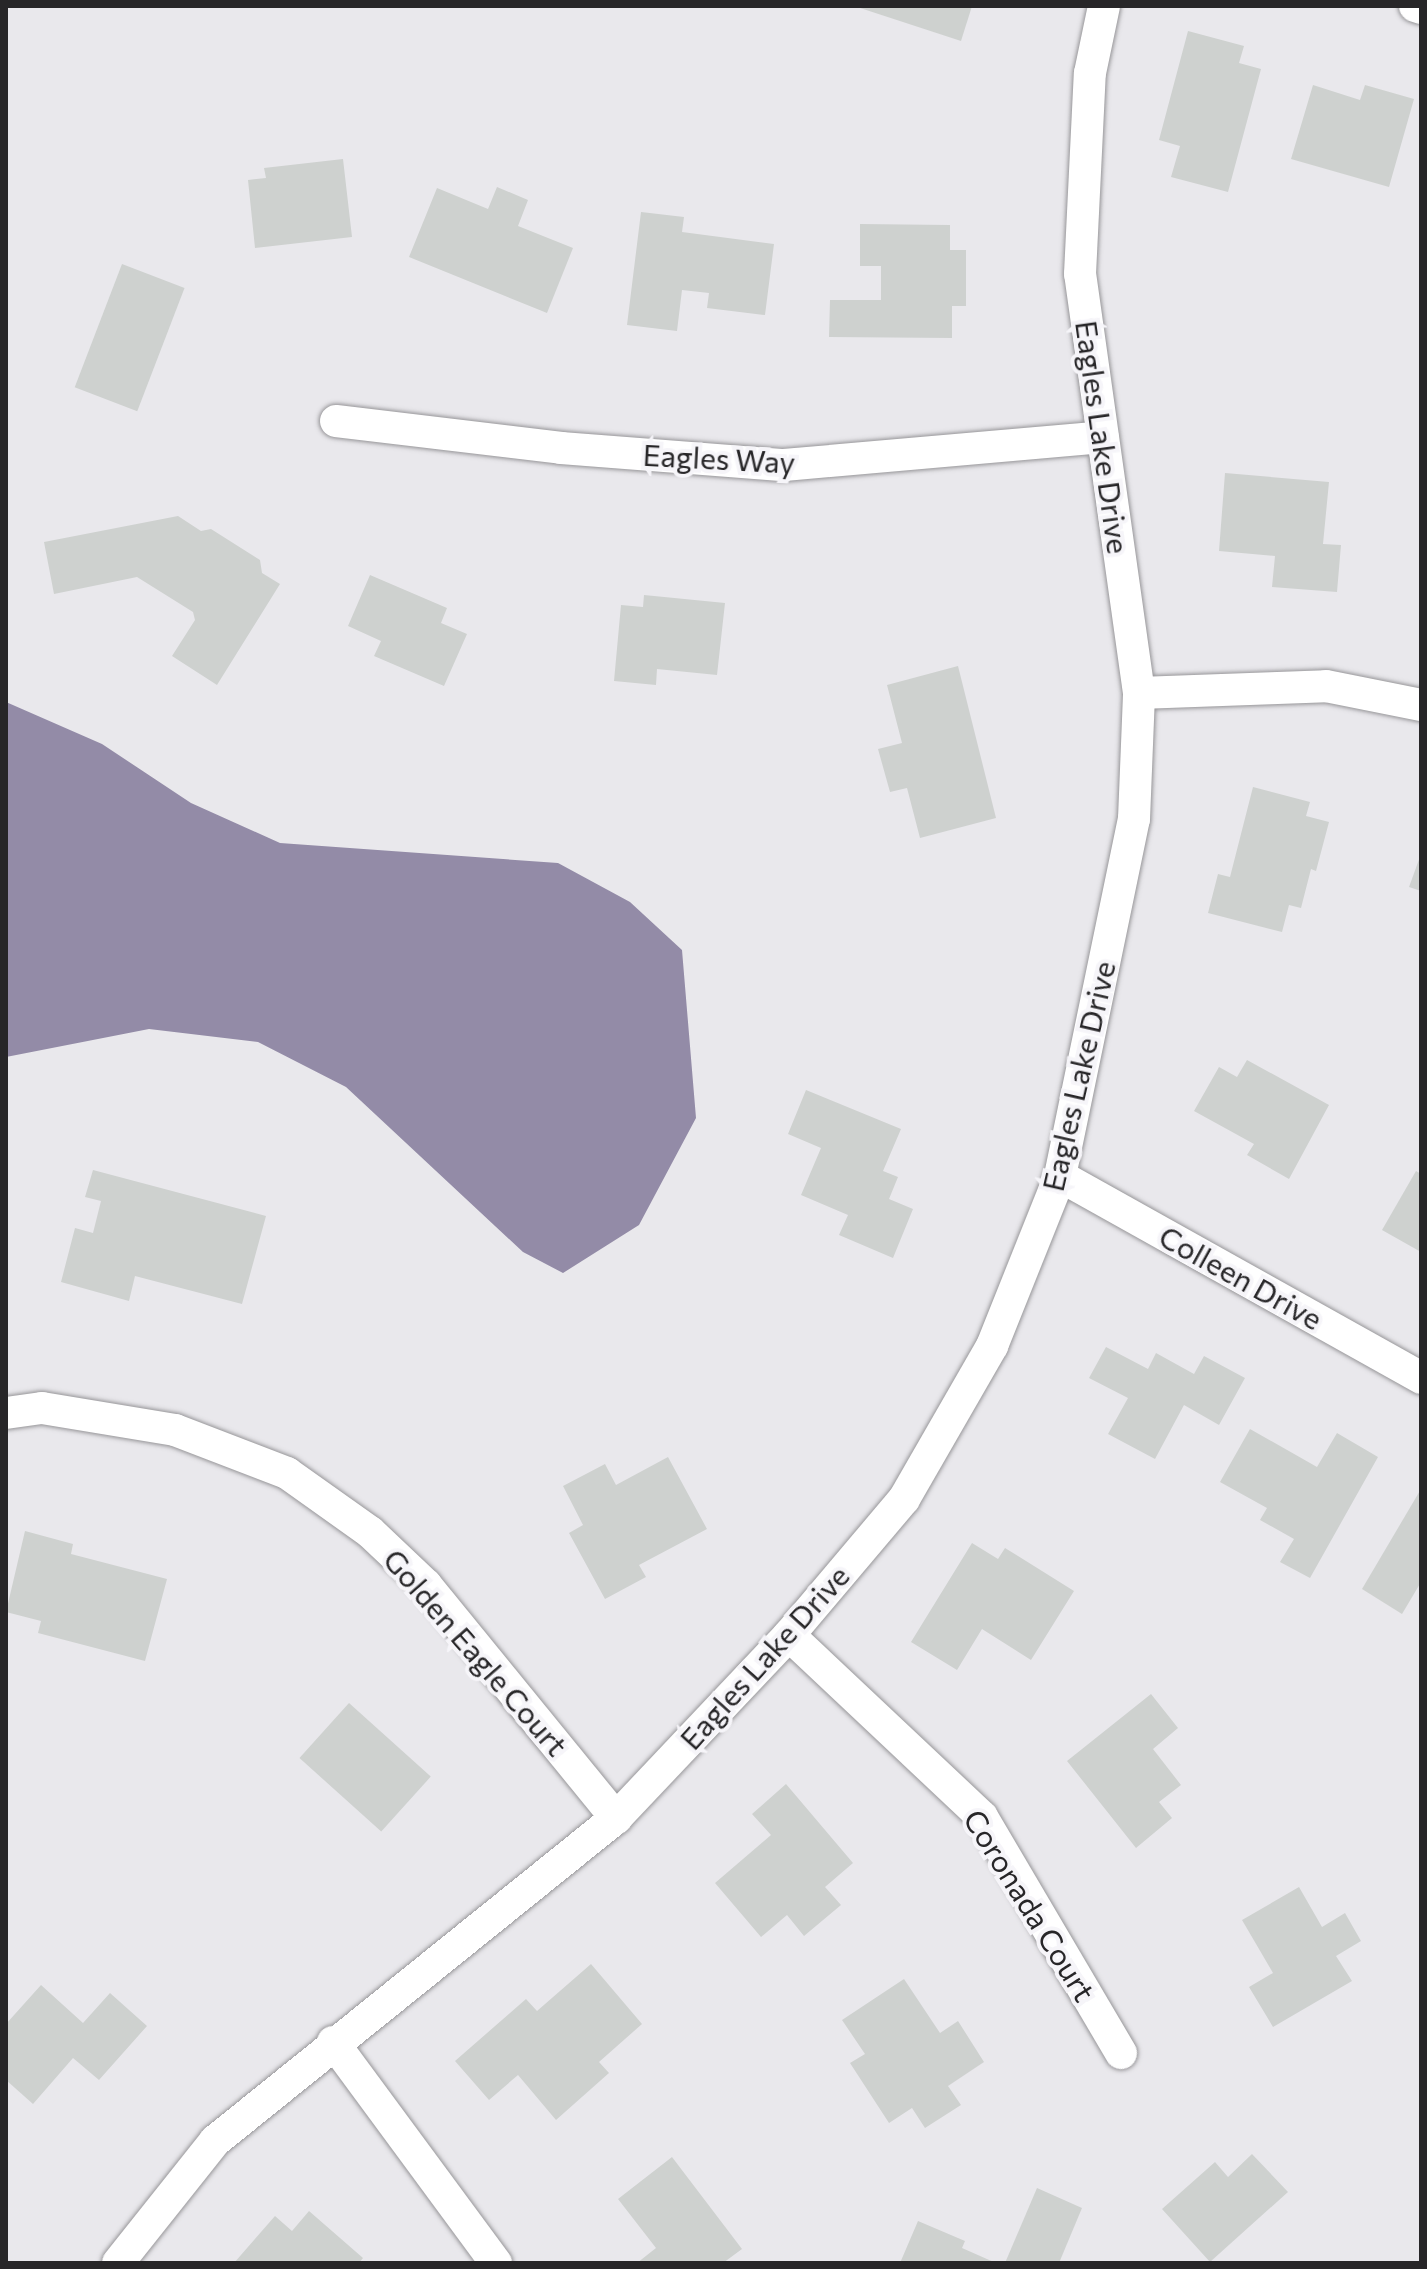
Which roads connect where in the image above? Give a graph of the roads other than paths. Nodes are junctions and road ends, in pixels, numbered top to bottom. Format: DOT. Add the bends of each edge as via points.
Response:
graph roads {
  1 [pos="1104,6"];
  2 [pos="1415,6"];
  3 [pos="1421,8"];
  4 [pos="336,421"];
  5 [pos="1103,437"];
  6 [pos="1139,693"];
  7 [pos="1421,705"];
  8 [pos="1060,1176"];
  9 [pos="1421,1378"];
  10 [pos="6,1413"];
  11 [pos="789,1635"];
  12 [pos="616,1818"];
  13 [pos="333,2042"];
  14 [pos="1121,2053"];
  15 [pos="118,2263"];
  16 [pos="496,2263"];
  1 -- 5 [label="street, Eagles Lake Drive" via="1090,73 1080,274"];
  2 -- 3 [label="street"];
  4 -- 5 [label="street, Eagles Way" via="561,448 784,465"];
  5 -- 6 [label="street, Eagles Lake Drive"];
  6 -- 7 [label="street" via="1326,686"];
  6 -- 8 [label="street, Eagles Lake Drive" via="1134,819"];
  8 -- 9 [label="street, Colleen Drive"];
  8 -- 11 [label="street, Eagles Lake Drive" via="992,1346 904,1499"];
  10 -- 12 [label="street, Golden Eagle Court" via="42,1408 175,1430 287,1473 370,1532 426,1585"];
  11 -- 12 [label="street, Eagles Lake Drive"];
  11 -- 14 [label="street, Coronada Court" via="982,1817"];
  12 -- 13 [label="street, Eagles Lake Drive"];
  13 -- 15 [label="street, Eagles Lake Drive" via="215,2141"];
  13 -- 16 [label="street"];
}
